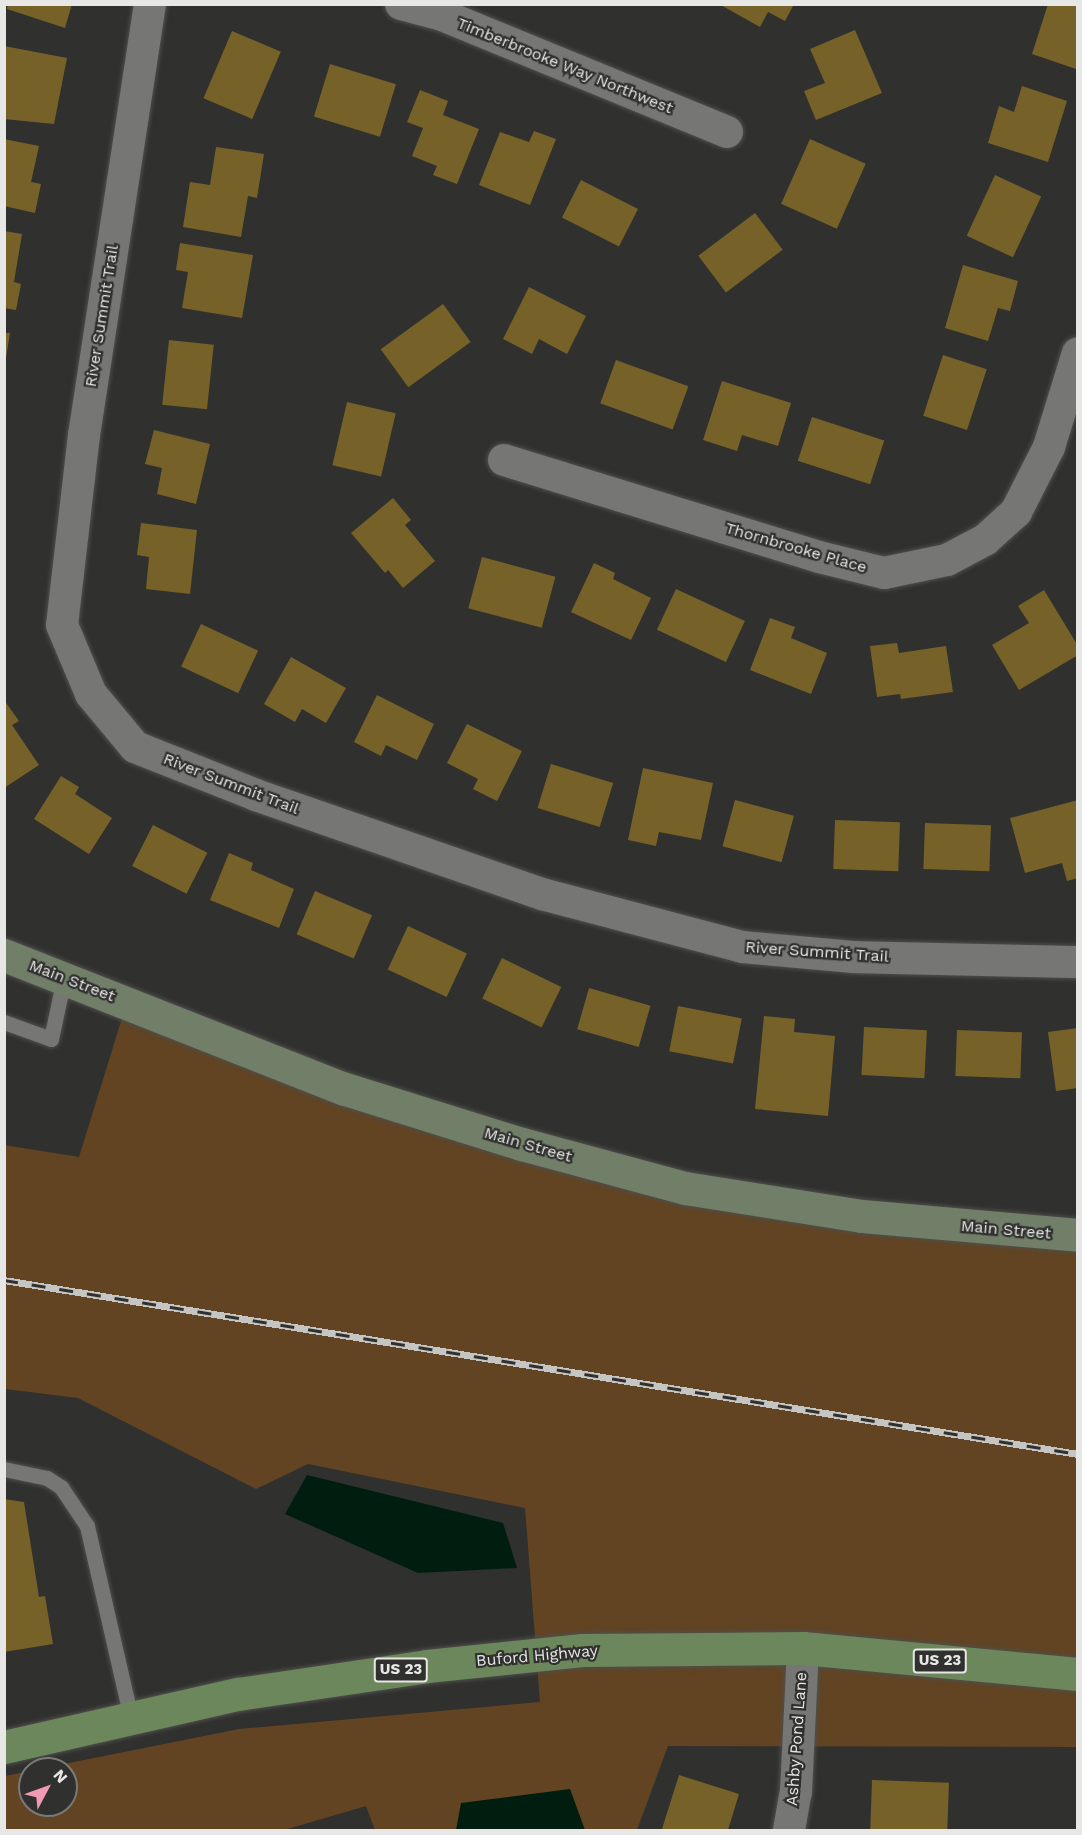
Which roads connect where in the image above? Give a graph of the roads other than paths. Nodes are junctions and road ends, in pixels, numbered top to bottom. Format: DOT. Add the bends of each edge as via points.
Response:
graph roads {
  1 [pos="150,4"];
  2 [pos="401,4"];
  3 [pos="727,132"];
  4 [pos="1077,353"];
  5 [pos="504,460"];
  6 [pos="4,955"];
  7 [pos="1077,962"];
  8 [pos="64,978"];
  9 [pos="4,1022"];
  10 [pos="1077,1235"];
  11 [pos="4,1469"];
  12 [pos="803,1648"];
  13 [pos="1077,1674"];
  14 [pos="131,1718"];
  15 [pos="4,1747"];
  16 [pos="789,1830"];
  1 -- 7 [label="street, River Summit Trail" via="84,435 62,625 91,694 135,747 256,795 542,894 742,947 854,957"];
  2 -- 3 [label="street, Timberbrooke Way Northwest" via="442,15"];
  4 -- 5 [label="street, Thornbrooke Place" via="1049,447 1017,512 985,540 947,560 884,573 819,557"];
  6 -- 8 [label="street, Main Street"];
  8 -- 9 [label="lane" via="51,1039"];
  8 -- 10 [label="street, Main Street" via="345,1089 522,1144 685,1188 862,1216"];
  11 -- 14 [label="lane" via="47,1478 61,1487 87,1526"];
  12 -- 13 [label="main road, Buford Highway / US 23"];
  12 -- 14 [label="main road, Buford Highway / US 23" via="582,1650 463,1662 238,1694"];
  12 -- 16 [label="street, Ashby Pond Lane" via="796,1792"];
  14 -- 15 [label="main road, Buford Highway / US 23"];
}
